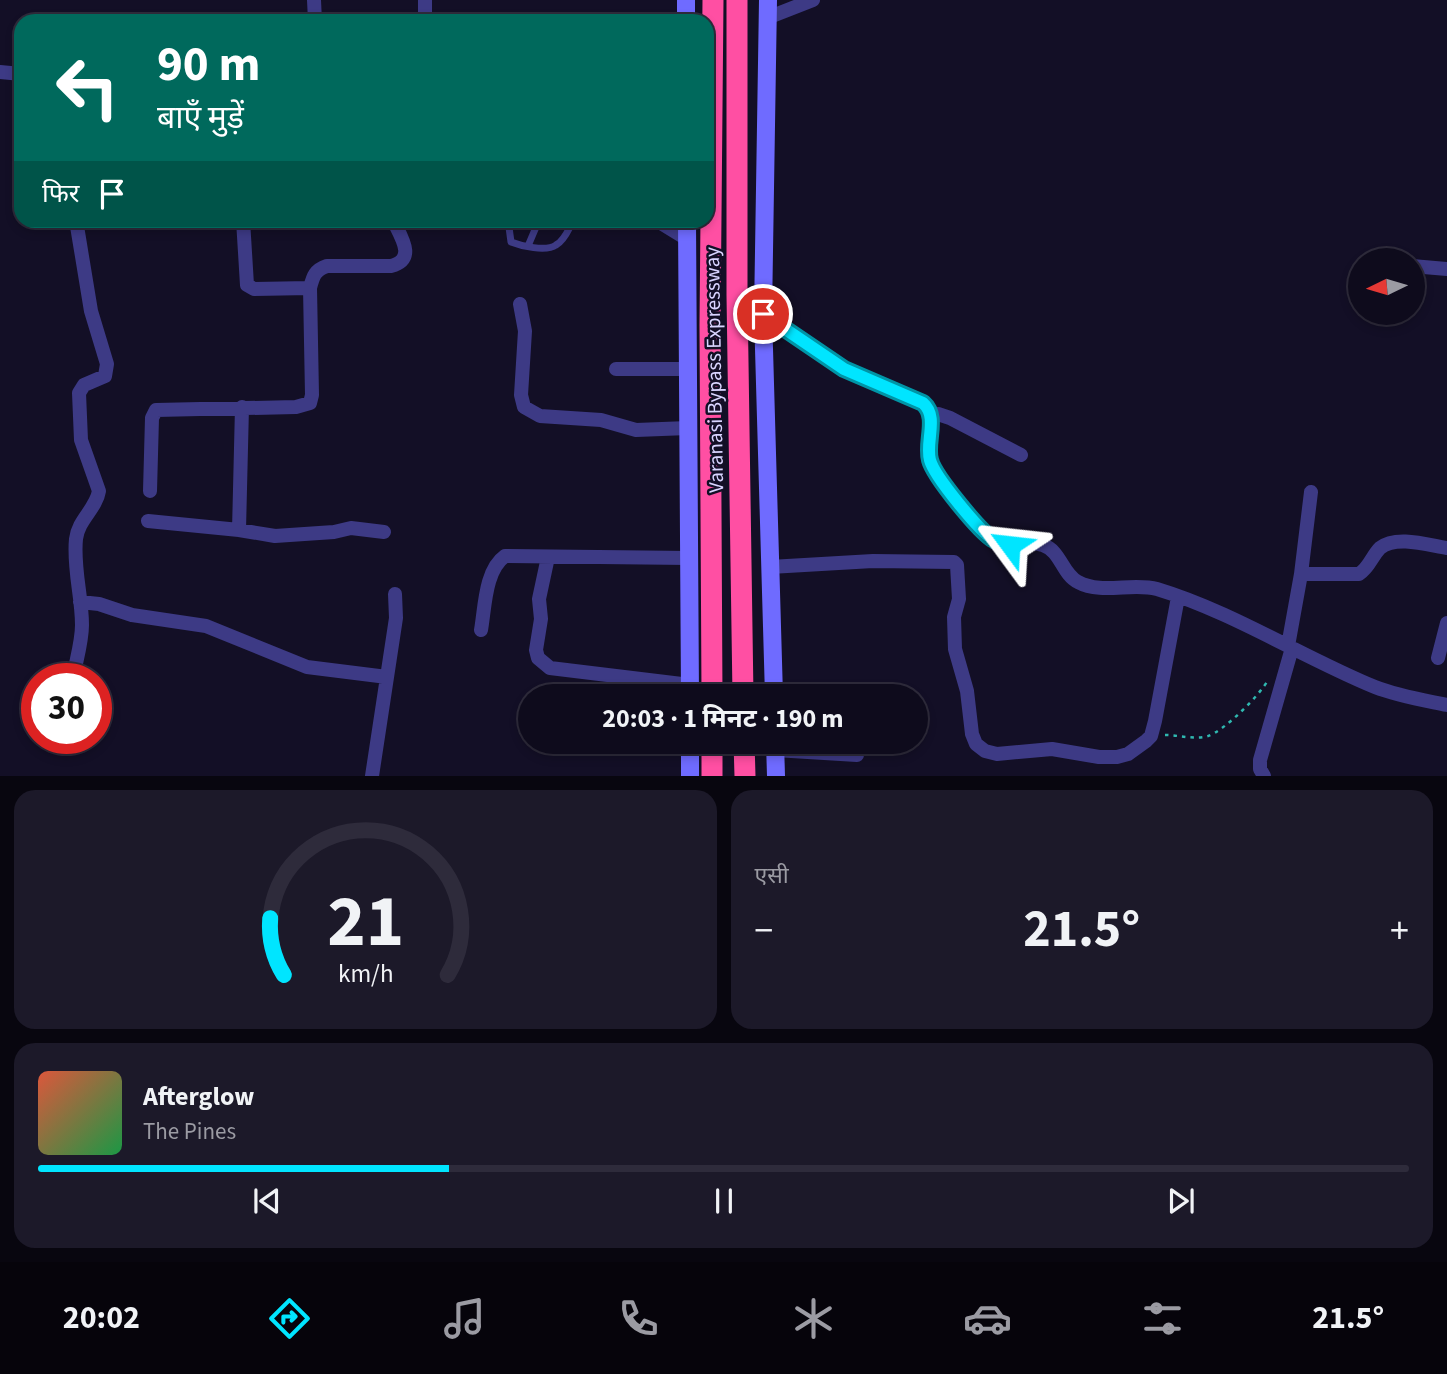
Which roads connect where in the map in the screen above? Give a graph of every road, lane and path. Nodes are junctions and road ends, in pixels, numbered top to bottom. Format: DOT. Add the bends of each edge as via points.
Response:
graph roads {
  1 [pos="737,0"];
  2 [pos="813,0"];
  3 [pos="768,9"];
  4 [pos="77,228"];
  5 [pos="243,228"];
  6 [pos="397,228"];
  7 [pos="509,228"];
  8 [pos="535,228"];
  9 [pos="570,228"];
  10 [pos="669,228"];
  11 [pos="687,228"];
  12 [pos="711,228"];
  13 [pos="687,239"];
  14 [pos="528,246"];
  15 [pos="1425,267"];
  16 [pos="1447,269"];
  17 [pos="310,288"];
  18 [pos="520,304"];
  19 [pos="763,314"];
  20 [pos="616,369"];
  21 [pos="688,369"];
  22 [pos="242,407"];
  23 [pos="931,416"];
  24 [pos="688,428"];
  25 [pos="1021,455"];
  26 [pos="150,491"];
  27 [pos="1311,492"];
  28 [pos="148,522"];
  29 [pos="239,530"];
  30 [pos="384,532"];
  31 [pos="1447,548"];
  32 [pos="548,556"];
  33 [pos="689,558"];
  34 [pos="770,567"];
  35 [pos="1301,574"];
  36 [pos="395,594"];
  37 [pos="1178,597"];
  38 [pos="80,602"];
  39 [pos="1447,623"];
  40 [pos="481,630"];
  41 [pos="1290,650"];
  42 [pos="1438,659"];
  43 [pos="76,663"];
  44 [pos="387,677"];
  45 [pos="647,684"];
  46 [pos="690,684"];
  47 [pos="712,684"];
  48 [pos="743,684"];
  49 [pos="774,684"];
  50 [pos="1447,705"];
  51 [pos="1151,736"];
  52 [pos="690,754"];
  53 [pos="712,754"];
  54 [pos="744,754"];
  55 [pos="775,754"];
  56 [pos="848,754"];
  57 [pos="857,755"];
  58 [pos="372,775"];
  59 [pos="690,775"];
  60 [pos="712,775"];
  61 [pos="745,775"];
  62 [pos="776,775"];
  63 [pos="1264,775"];
  1 -- 48 [label="highway, Varanasi Bypass Expressway"];
  2 -- 3 [label="street"];
  3 -- 19 [label="street"];
  4 -- 38 [label="street" via="91,311 107,364 105,376 84,385 79,393 82,440 99,491 76,536"];
  5 -- 17 [label="street" via="250,288"];
  6 -- 17 [label="street" via="406,248 400,264 327,266 318,269"];
  7 -- 14 [label="lane" via="511,242"];
  8 -- 14 [label="lane"];
  9 -- 14 [label="lane" via="558,245"];
  10 -- 13 [label="street"];
  11 -- 13 [label="street"];
  12 -- 47 [label="highway, Varanasi Bypass Expressway"];
  13 -- 21 [label="street"];
  15 -- 16 [label="street"];
  17 -- 22 [label="street" via="310,403"];
  18 -- 24 [label="street" via="525,331 521,395 529,412 548,418 609,421 636,430"];
  19 -- 23 [label="street" via="844,369 923,403"];
  19 -- 34 [label="street"];
  20 -- 21 [label="street"];
  21 -- 24 [label="street"];
  22 -- 26 [label="street" via="156,410"];
  22 -- 29 [label="street"];
  23 -- 25 [label="street" via="950,418"];
  23 -- 37 [label="street" via="930,462 996,542 1039,543 1051,548 1079,583 1139,586"];
  24 -- 33 [label="street"];
  27 -- 35 [label="street"];
  28 -- 29 [label="street"];
  29 -- 30 [label="street" via="283,537 351,528"];
  31 -- 35 [label="street" via="1390,543 1359,574"];
  32 -- 33 [label="street"];
  32 -- 40 [label="street" via="505,556 497,562"];
  32 -- 45 [label="street" via="536,650 542,663"];
  33 -- 46 [label="street"];
  34 -- 49 [label="street"];
  34 -- 51 [label="street" via="954,562 959,599 954,624 956,656 970,701 973,740 985,751 1052,750 1117,757"];
  35 -- 41 [label="street"];
  36 -- 44 [label="street"];
  37 -- 41 [label="street"];
  37 -- 51 [label="street"];
  38 -- 43 [label="street" via="82,624"];
  38 -- 44 [label="street" via="206,626 307,667"];
  39 -- 42 [label="street"];
  41 -- 50 [label="street" via="1377,688"];
  41 -- 51 [label="path" via="1263,688 1217,732 1196,737"];
  41 -- 63 [label="street" via="1260,761"];
  44 -- 58 [label="street"];
  52 -- 59 [label="street"];
  53 -- 60 [label="highway"];
  54 -- 61 [label="highway"];
  55 -- 62 [label="street"];
  56 -- 57 [label="street"];
}
